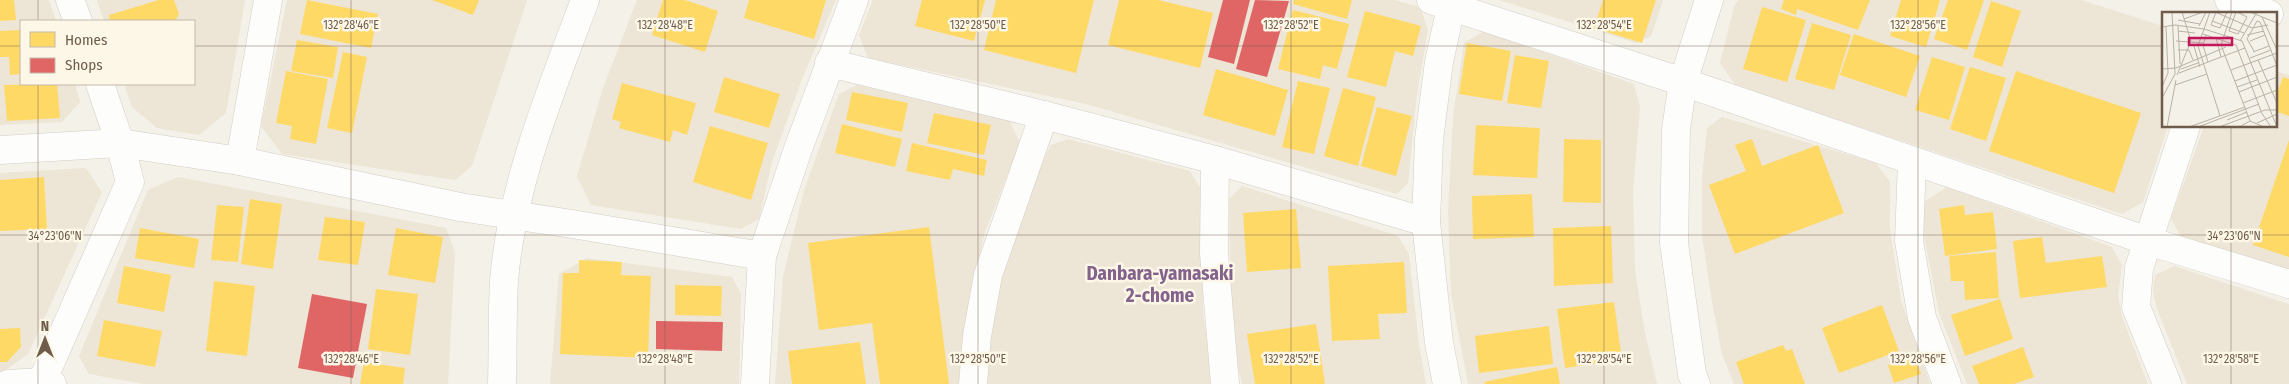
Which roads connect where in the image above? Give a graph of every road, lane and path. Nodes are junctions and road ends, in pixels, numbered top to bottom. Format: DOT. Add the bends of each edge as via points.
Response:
graph roads {
  1 [pos="70,0"];
  2 [pos="268,0"];
  3 [pos="585,0"];
  4 [pos="854,0"];
  5 [pos="1709,0"];
  6 [pos="2228,0"];
  7 [pos="1441,3"];
  8 [pos="2263,12"];
  9 [pos="2276,16"];
  10 [pos="78,20"];
  11 [pos="2289,21"];
  12 [pos="829,63"];
  13 [pos="1683,82"];
  14 [pos="100,85"];
  15 [pos="1044,116"];
  16 [pos="2185,128"];
  17 [pos="120,143"];
  18 [pos="0,150"];
  19 [pos="1215,160"];
  20 [pos="240,161"];
  21 [pos="1912,161"];
  22 [pos="515,216"];
  23 [pos="1426,222"];
  24 [pos="2148,241"];
  25 [pos="762,256"];
  26 [pos="2289,284"];
  27 [pos="45,383"];
  28 [pos="8,384"];
  29 [pos="502,384"];
  30 [pos="756,384"];
  31 [pos="973,384"];
  32 [pos="1225,384"];
  33 [pos="1447,384"];
  34 [pos="1696,384"];
  35 [pos="1947,384"];
  36 [pos="2166,384"];
  1 -- 10 [label="street"];
  2 -- 20 [label="street"];
  3 -- 22 [label="street" via="530,150"];
  4 -- 12 [label="street"];
  5 -- 13 [label="street"];
  6 -- 8 [label="street"];
  7 -- 13 [label="street"];
  7 -- 23 [label="street" via="1439,62 1429,139"];
  9 -- 11 [label="street"];
  12 -- 15 [label="street"];
  12 -- 25 [label="street"];
  13 -- 21 [label="street"];
  13 -- 34 [label="street" via="1676,129 1674,243"];
  14 -- 17 [label="street"];
  15 -- 19 [label="street"];
  15 -- 31 [label="street" via="988,275 977,336"];
  16 -- 24 [label="street"];
  17 -- 18 [label="street"];
  17 -- 20 [label="street"];
  17 -- 27 [label="street" via="130,182"];
  19 -- 23 [label="street"];
  19 -- 32 [label="street" via="1214,253"];
  20 -- 22 [label="street"];
  21 -- 24 [label="street"];
  21 -- 35 [label="street" via="1908,241 1922,318"];
  22 -- 25 [label="street"];
  22 -- 29 [label="street" via="504,281"];
  23 -- 33 [label="street" via="1439,343"];
  24 -- 26 [label="street"];
  24 -- 36 [label="street" via="2139,268 2136,307"];
  25 -- 30 [label="street"];
  27 -- 28 [label="street"];
}
